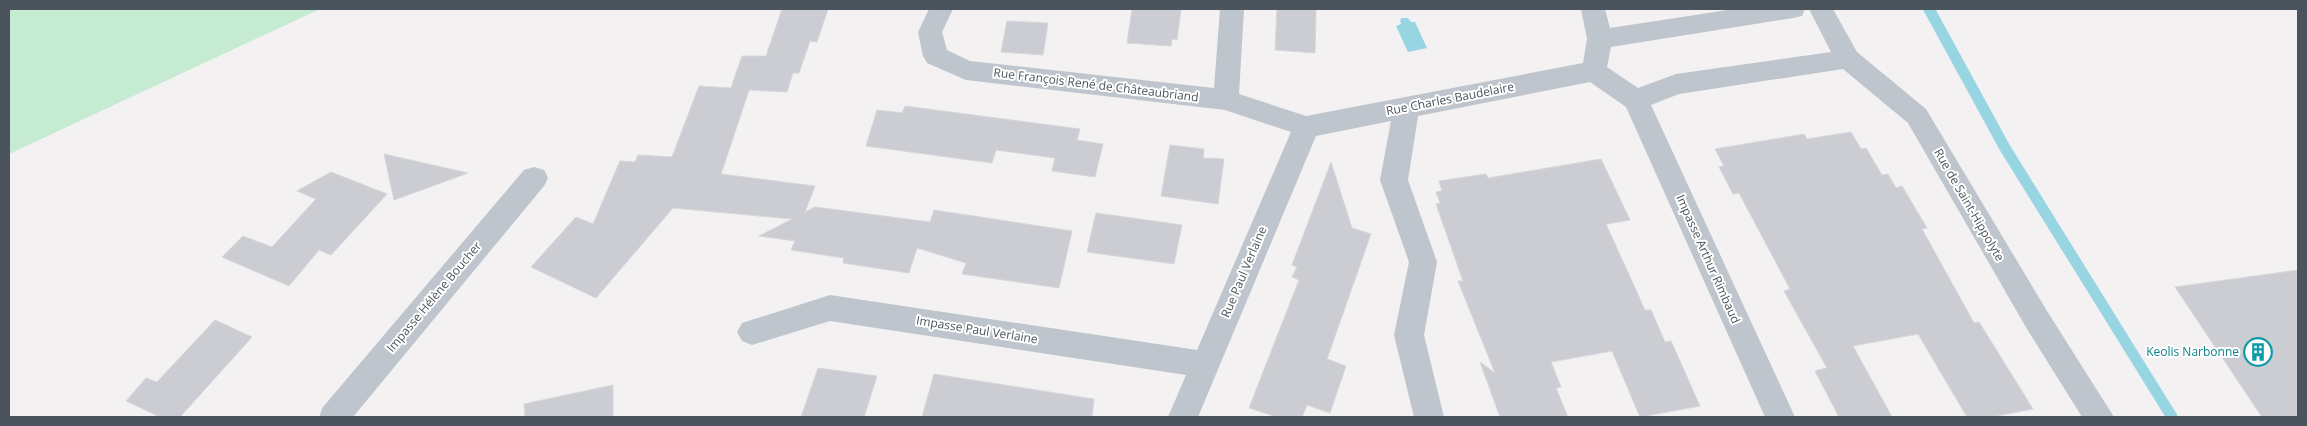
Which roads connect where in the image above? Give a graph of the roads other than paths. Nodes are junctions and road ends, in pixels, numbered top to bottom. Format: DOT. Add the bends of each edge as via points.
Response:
graph roads {
  1 [pos="941,9"];
  2 [pos="1232,9"];
  3 [pos="1593,9"];
  4 [pos="1792,9"];
  5 [pos="1822,9"];
  6 [pos="1600,39"];
  7 [pos="1848,58"];
  8 [pos="1594,71"];
  9 [pos="1226,100"];
  10 [pos="1636,100"];
  11 [pos="1406,108"];
  12 [pos="1306,127"];
  13 [pos="534,178"];
  14 [pos="752,332"];
  15 [pos="1205,365"];
  16 [pos="334,417"];
  17 [pos="1183,417"];
  18 [pos="1429,417"];
  19 [pos="1780,417"];
  20 [pos="2099,417"];
  1 -- 9 [label="street, Rue François René de Châteaubriand" via="930,32 936,56 966,70"];
  2 -- 9 [label="street"];
  3 -- 6 [label="street"];
  4 -- 6 [label="street"];
  5 -- 7 [label="street, Rue de Saint-Hippolyte"];
  6 -- 8 [label="street"];
  7 -- 10 [label="street" via="1676,84"];
  7 -- 20 [label="street, Rue de Saint-Hippolyte" via="1917,116 2037,320"];
  8 -- 10 [label="street"];
  8 -- 11 [label="street, Rue Charles Baudelaire"];
  9 -- 12 [label="street, Rue François René de Châteaubriand"];
  10 -- 19 [label="street, Impasse Arthur Rimbaud"];
  11 -- 12 [label="street, Rue Charles Baudelaire"];
  11 -- 18 [label="street" via="1394,180 1423,262 1409,335"];
  12 -- 15 [label="street, Rue Paul Verlaine"];
  13 -- 16 [label="street, Impasse Hélène Boucher"];
  14 -- 15 [label="street, Impasse Paul Verlaine" via="830,308"];
  15 -- 17 [label="street, Rue Paul Verlaine"];
}
